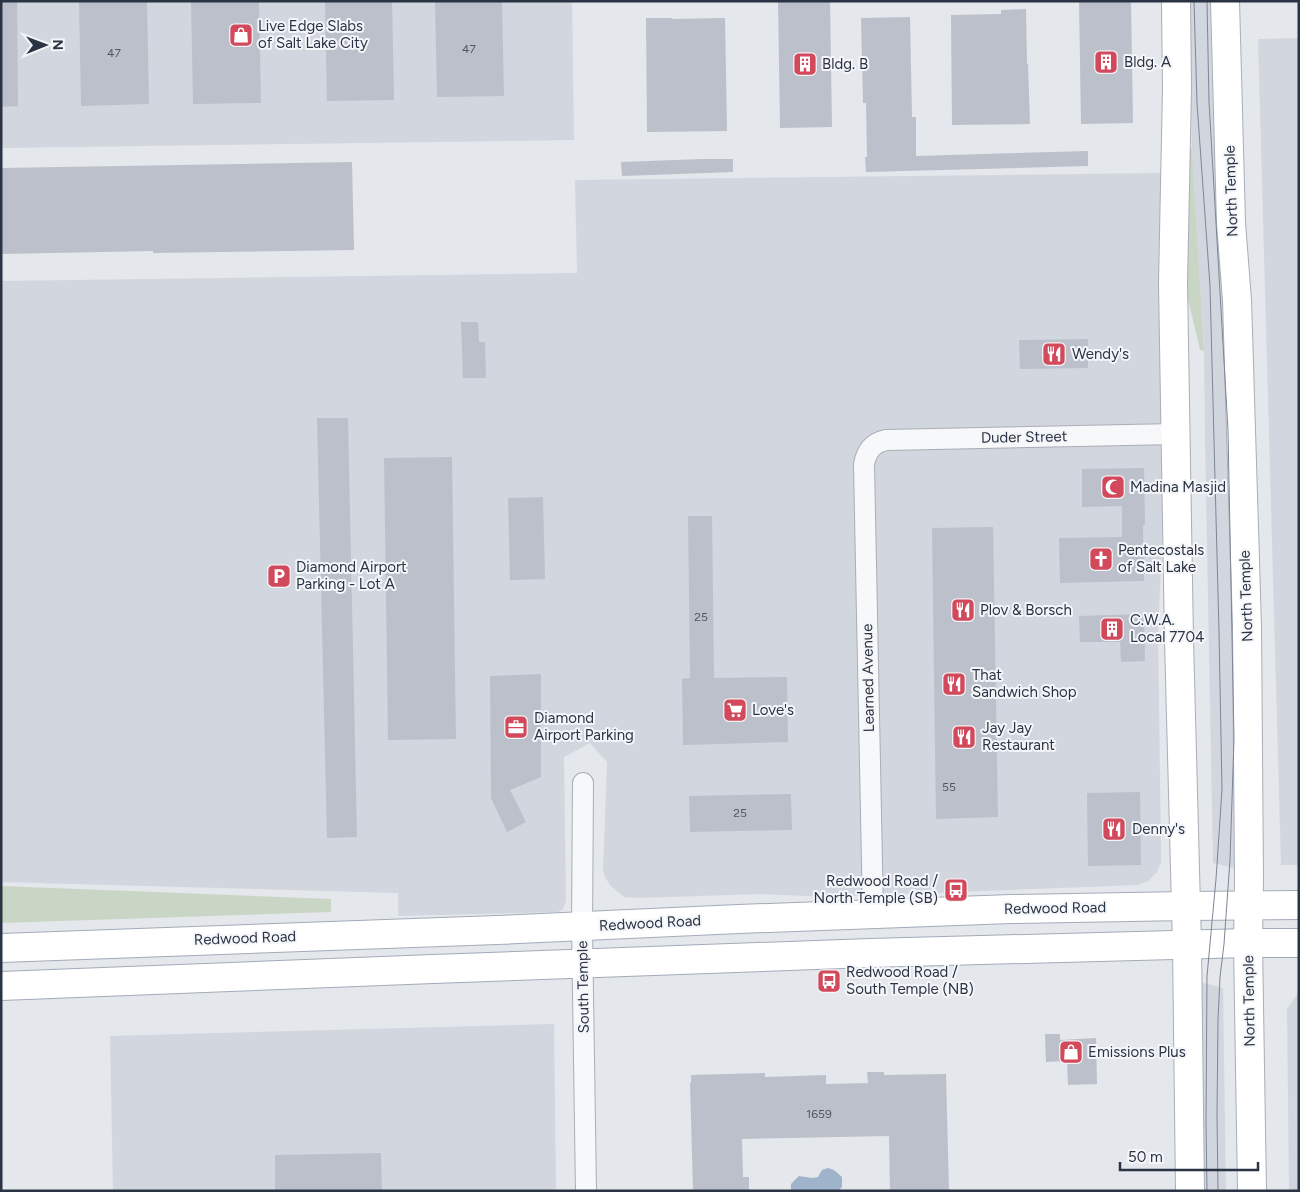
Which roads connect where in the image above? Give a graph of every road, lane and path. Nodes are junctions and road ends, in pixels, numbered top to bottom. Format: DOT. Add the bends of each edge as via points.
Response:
graph roads {
  1 [pos="1176,1"];
  2 [pos="1226,1"];
  3 [pos="1176,434"];
  4 [pos="874,445"];
  5 [pos="583,783"];
  6 [pos="1299,905"];
  7 [pos="1186,906"];
  8 [pos="1249,906"];
  9 [pos="873,914"];
  10 [pos="582,927"];
  11 [pos="1248,943"];
  12 [pos="1299,943"];
  13 [pos="1187,945"];
  14 [pos="1,948"];
  15 [pos="582,964"];
  16 [pos="1,986"];
  17 [pos="586,1191"];
  18 [pos="1190,1191"];
  19 [pos="1252,1191"];
  1 -- 3 [label="main road" via="1178,89 1173,283"];
  2 -- 8 [label="main road, North Temple" via="1247,626"];
  3 -- 4 [label="street, Duder Street" via="886,440"];
  3 -- 7 [label="main road"];
  4 -- 9 [label="street, Learned Avenue" via="868,451 864,465"];
  5 -- 10 [label="street, South Temple"];
  6 -- 8 [label="main road, Redwood Road"];
  7 -- 8 [label="main road, Redwood Road"];
  7 -- 9 [label="main road, Redwood Road"];
  7 -- 13 [label="main road"];
  8 -- 11 [label="main road, North Temple"];
  9 -- 10 [label="main road, Redwood Road"];
  10 -- 14 [label="main road, Redwood Road"];
  10 -- 15 [label="street, South Temple"];
  11 -- 12 [label="main road"];
  11 -- 13 [label="main road"];
  11 -- 19 [label="main road, North Temple"];
  13 -- 15 [label="main road"];
  13 -- 18 [label="main road"];
  15 -- 16 [label="main road"];
  15 -- 17 [label="street, South Temple"];
}
